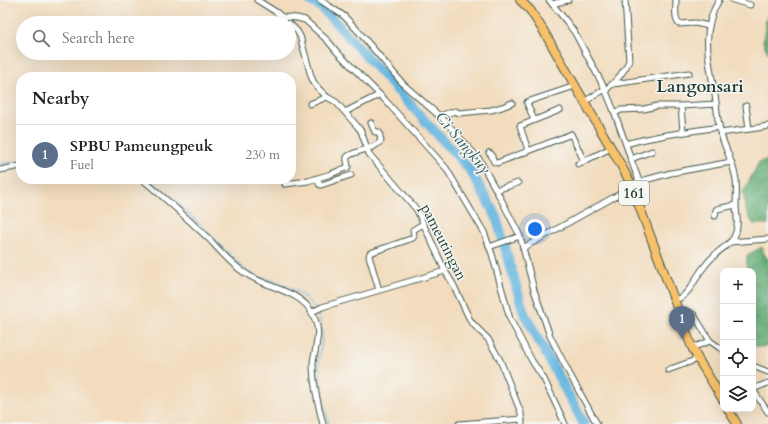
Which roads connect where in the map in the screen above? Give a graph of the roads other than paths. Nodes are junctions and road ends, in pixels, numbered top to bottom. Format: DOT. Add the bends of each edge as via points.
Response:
graph roads {
  1 [pos="257,0"];
  2 [pos="320,0"];
  3 [pos="568,0"];
  4 [pos="625,0"];
  5 [pos="676,0"];
  6 [pos="719,0"];
  7 [pos="733,0"];
  8 [pos="524,1"];
  9 [pos="550,1"];
  10 [pos="750,5"];
  11 [pos="281,16"];
  12 [pos="296,18"];
  13 [pos="709,26"];
  14 [pos="296,30"];
  15 [pos="689,73"];
  16 [pos="613,84"];
  17 [pos="575,86"];
  18 [pos="605,89"];
  19 [pos="379,95"];
  20 [pos="327,97"];
  21 [pos="584,102"];
  22 [pos="512,103"];
  23 [pos="310,104"];
  24 [pos="716,104"];
  25 [pos="681,106"];
  26 [pos="746,106"];
  27 [pos="560,110"];
  28 [pos="614,111"];
  29 [pos="345,112"];
  30 [pos="439,116"];
  31 [pos="534,120"];
  32 [pos="371,123"];
  33 [pos="768,126"];
  34 [pos="749,129"];
  35 [pos="720,130"];
  36 [pos="683,132"];
  37 [pos="625,142"];
  38 [pos="611,148"];
  39 [pos="367,149"];
  40 [pos="528,150"];
  41 [pos="652,152"];
  42 [pos="489,153"];
  43 [pos="630,157"];
  44 [pos="731,162"];
  45 [pos="16,167"];
  46 [pos="0,170"];
  47 [pos="351,175"];
  48 [pos="317,178"];
  49 [pos="296,183"];
  50 [pos="518,183"];
  51 [pos="148,184"];
  52 [pos="634,184"];
  53 [pos="496,190"];
  54 [pos="736,205"];
  55 [pos="715,216"];
  56 [pos="423,224"];
  57 [pos="518,236"];
  58 [pos="768,240"];
  59 [pos="730,242"];
  60 [pos="490,246"];
  61 [pos="523,248"];
  62 [pos="445,271"];
  63 [pos="379,290"];
  64 [pos="674,299"];
  65 [pos="314,311"];
  66 [pos="679,314"];
  67 [pos="710,341"];
  68 [pos="691,345"];
  69 [pos="720,348"];
  70 [pos="698,359"];
  71 [pos="756,367"];
  72 [pos="668,370"];
  73 [pos="768,372"];
  74 [pos="768,383"];
  75 [pos="756,388"];
  76 [pos="756,394"];
  77 [pos="720,395"];
  78 [pos="730,412"];
  79 [pos="768,412"];
  80 [pos="522,422"];
  81 [pos="323,424"];
  82 [pos="459,424"];
  83 [pos="565,424"];
  84 [pos="597,424"];
  85 [pos="737,424"];
  1 -- 11 [label="street, pameutingan"];
  2 -- 30 [label="street" via="344,16 404,85"];
  3 -- 9 [label="street" via="552,4"];
  4 -- 16 [label="street" via="629,61"];
  5 -- 13 [label="street" via="676,20 679,24 695,23"];
  6 -- 13 [label="street"];
  7 -- 10 [label="street"];
  8 -- 17 [label="main road, 161"];
  9 -- 18 [label="street" via="575,33"];
  12 -- 19 [label="street" via="305,20 328,41"];
  13 -- 24 [label="street" via="708,50"];
  14 -- 20 [label="street, pameutingan" via="314,83"];
  15 -- 16 [label="street"];
  16 -- 18 [label="street"];
  17 -- 21 [label="main road, 161"];
  17 -- 31 [label="street" via="527,102"];
  18 -- 21 [label="street"];
  18 -- 28 [label="street"];
  19 -- 29 [label="street"];
  19 -- 60 [label="street" via="446,168"];
  20 -- 23 [label="street"];
  20 -- 29 [label="street, pameutingan"];
  21 -- 38 [label="main road, 161"];
  22 -- 30 [label="street" via="491,110 459,113 455,111"];
  24 -- 25 [label="street"];
  24 -- 35 [label="street"];
  25 -- 28 [label="street"];
  25 -- 36 [label="street"];
  26 -- 34 [label="street"];
  27 -- 31 [label="street"];
  28 -- 37 [label="street"];
  29 -- 39 [label="street, pameutingan" via="361,131"];
  30 -- 53 [label="street" via="479,159"];
  31 -- 40 [label="street" via="520,126"];
  32 -- 39 [label="street" via="375,132 379,132 381,141"];
  33 -- 34 [label="street"];
  34 -- 35 [label="street"];
  35 -- 36 [label="street"];
  35 -- 44 [label="street"];
  36 -- 37 [label="street" via="626,144"];
  37 -- 43 [label="street"];
  38 -- 40 [label="street" via="581,162 569,134"];
  38 -- 52 [label="main road, 161"];
  39 -- 48 [label="street" via="348,156 346,168"];
  39 -- 56 [label="street, pameutingan" via="417,210"];
  40 -- 42 [label="street" via="497,163"];
  41 -- 43 [label="street" via="631,159"];
  43 -- 52 [label="street"];
  44 -- 52 [label="street" via="671,173"];
  44 -- 54 [label="street" via="736,179"];
  45 -- 46 [label="street"];
  47 -- 48 [label="street" via="321,185"];
  48 -- 49 [label="street"];
  50 -- 53 [label="street"];
  51 -- 65 [label="street" via="240,270 303,302"];
  52 -- 61 [label="street"];
  52 -- 64 [label="main road, 161"];
  53 -- 57 [label="street"];
  54 -- 55 [label="street" via="717,209"];
  54 -- 59 [label="street" via="737,226"];
  56 -- 62 [label="street, pameutingan"];
  56 -- 63 [label="street" via="413,229 413,238 370,253"];
  57 -- 60 [label="street"];
  57 -- 61 [label="street"];
  58 -- 59 [label="street"];
  59 -- 64 [label="street" via="701,270 686,293"];
  60 -- 83 [label="street" via="510,319"];
  61 -- 84 [label="street" via="550,336"];
  62 -- 63 [label="street"];
  62 -- 80 [label="street, pameutingan" via="470,320 493,346 512,390"];
  63 -- 65 [label="street"];
  64 -- 66 [label="main road, 161"];
  65 -- 81 [label="street" via="318,327 313,362 314,379"];
  66 -- 67 [label="street" via="694,315"];
  66 -- 68 [label="main road, 161"];
  67 -- 68 [label="street" via="697,346"];
  67 -- 69 [label="street"];
  68 -- 70 [label="main road, 161"];
  70 -- 72 [label="street"];
  70 -- 77 [label="main road, 161"];
  71 -- 73 [label="street"];
  74 -- 75 [label="street"];
  76 -- 79 [label="street"];
  78 -- 85 [label="main road"];
  80 -- 82 [label="street"];
}
